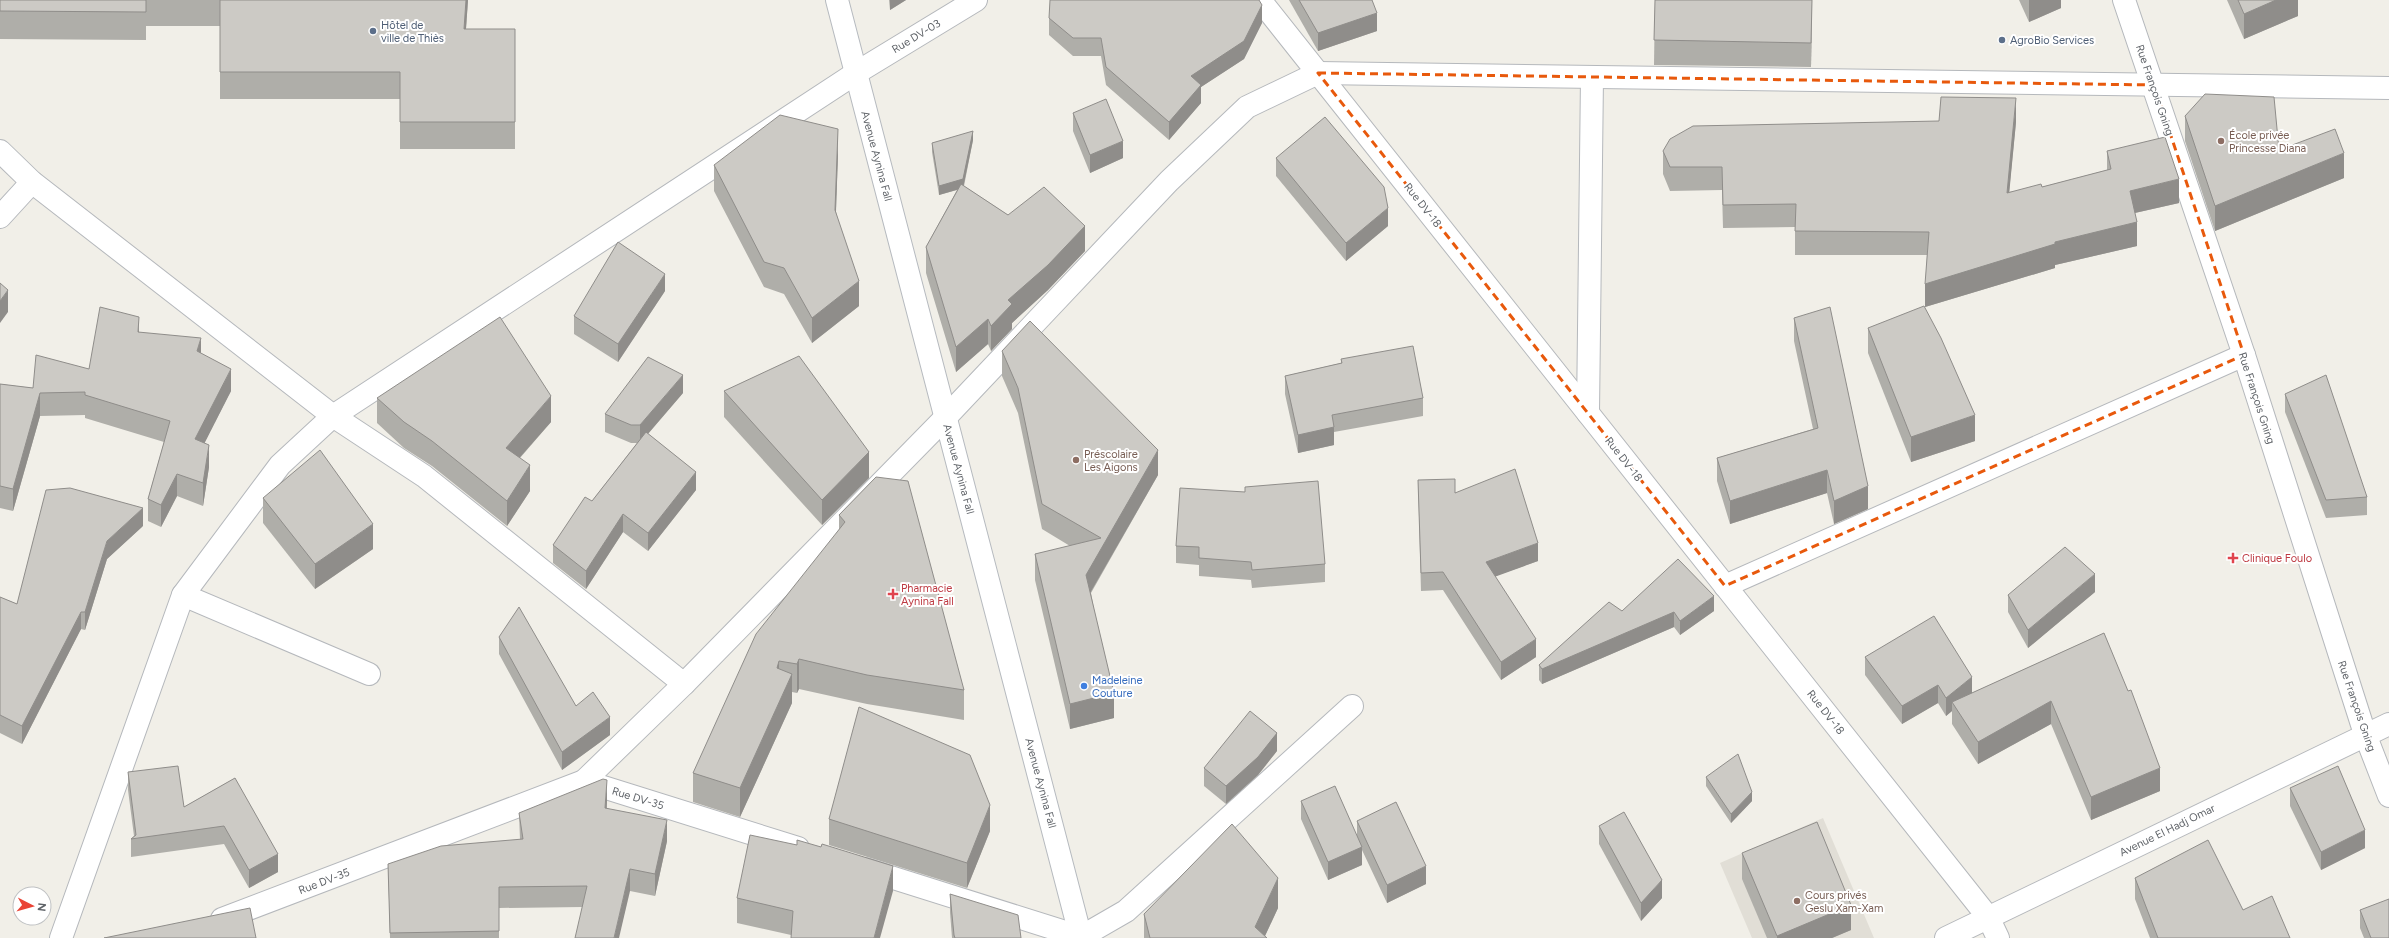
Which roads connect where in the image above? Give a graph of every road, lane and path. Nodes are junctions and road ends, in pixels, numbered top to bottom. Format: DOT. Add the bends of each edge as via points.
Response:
graph roads {
  1 [pos="837,0"];
  2 [pos="976,0"];
  3 [pos="1260,0"];
  4 [pos="2124,0"];
  5 [pos="1318,72"];
  6 [pos="856,73"];
  7 [pos="1592,77"];
  8 [pos="2154,85"];
  9 [pos="2389,88"];
  10 [pos="0,151"];
  11 [pos="32,182"];
  12 [pos="0,217"];
  13 [pos="2244,355"];
  14 [pos="1588,413"];
  15 [pos="333,416"];
  16 [pos="945,418"];
  17 [pos="1725,586"];
  18 [pos="183,595"];
  19 [pos="369,674"];
  20 [pos="684,684"];
  21 [pos="1352,706"];
  22 [pos="2389,724"];
  23 [pos="2365,734"];
  24 [pos="584,781"];
  25 [pos="2389,796"];
  26 [pos="817,854"];
  27 [pos="847,864"];
  28 [pos="1988,917"];
  29 [pos="202,927"];
  30 [pos="1081,937"];
  31 [pos="61,938"];
  32 [pos="1946,938"];
  33 [pos="1998,938"];
  1 -- 6 [label="street, Avenue Aynina Fall"];
  2 -- 6 [label="street, Rue DV-03"];
  3 -- 5 [label="street, Rue DV-18"];
  4 -- 8 [label="street, Rue François Gning"];
  5 -- 7 [label="street"];
  5 -- 14 [label="street, Rue DV-18"];
  5 -- 16 [label="street" via="1247,107 1169,181"];
  6 -- 15 [label="street, Rue DV-03"];
  6 -- 16 [label="street, Avenue Aynina Fall"];
  7 -- 8 [label="street"];
  7 -- 14 [label="street"];
  8 -- 9 [label="street"];
  8 -- 13 [label="street, Rue François Gning"];
  10 -- 11 [label="street"];
  11 -- 12 [label="street"];
  11 -- 15 [label="street"];
  13 -- 17 [label="street"];
  13 -- 23 [label="street, Rue François Gning"];
  14 -- 17 [label="street, Rue DV-18"];
  15 -- 18 [label="street, Rue DV-03" via="280,465"];
  15 -- 20 [label="street" via="424,476"];
  16 -- 20 [label="street"];
  16 -- 30 [label="street, Avenue Aynina Fall"];
  17 -- 28 [label="street, Rue DV-18"];
  18 -- 19 [label="street"];
  18 -- 31 [label="street, Rue DV-03"];
  20 -- 24 [label="street"];
  21 -- 30 [label="street" via="1126,911"];
  22 -- 23 [label="street, Avenue El Hadj Omar"];
  23 -- 25 [label="street, Rue François Gning"];
  23 -- 28 [label="street, Avenue El Hadj Omar"];
  24 -- 26 [label="street, Rue DV-35"];
  24 -- 29 [label="street, Rue DV-35"];
  27 -- 30 [label="street"];
  28 -- 32 [label="street, Avenue El Hadj Omar"];
  28 -- 33 [label="street, Rue DV-18"];
}
